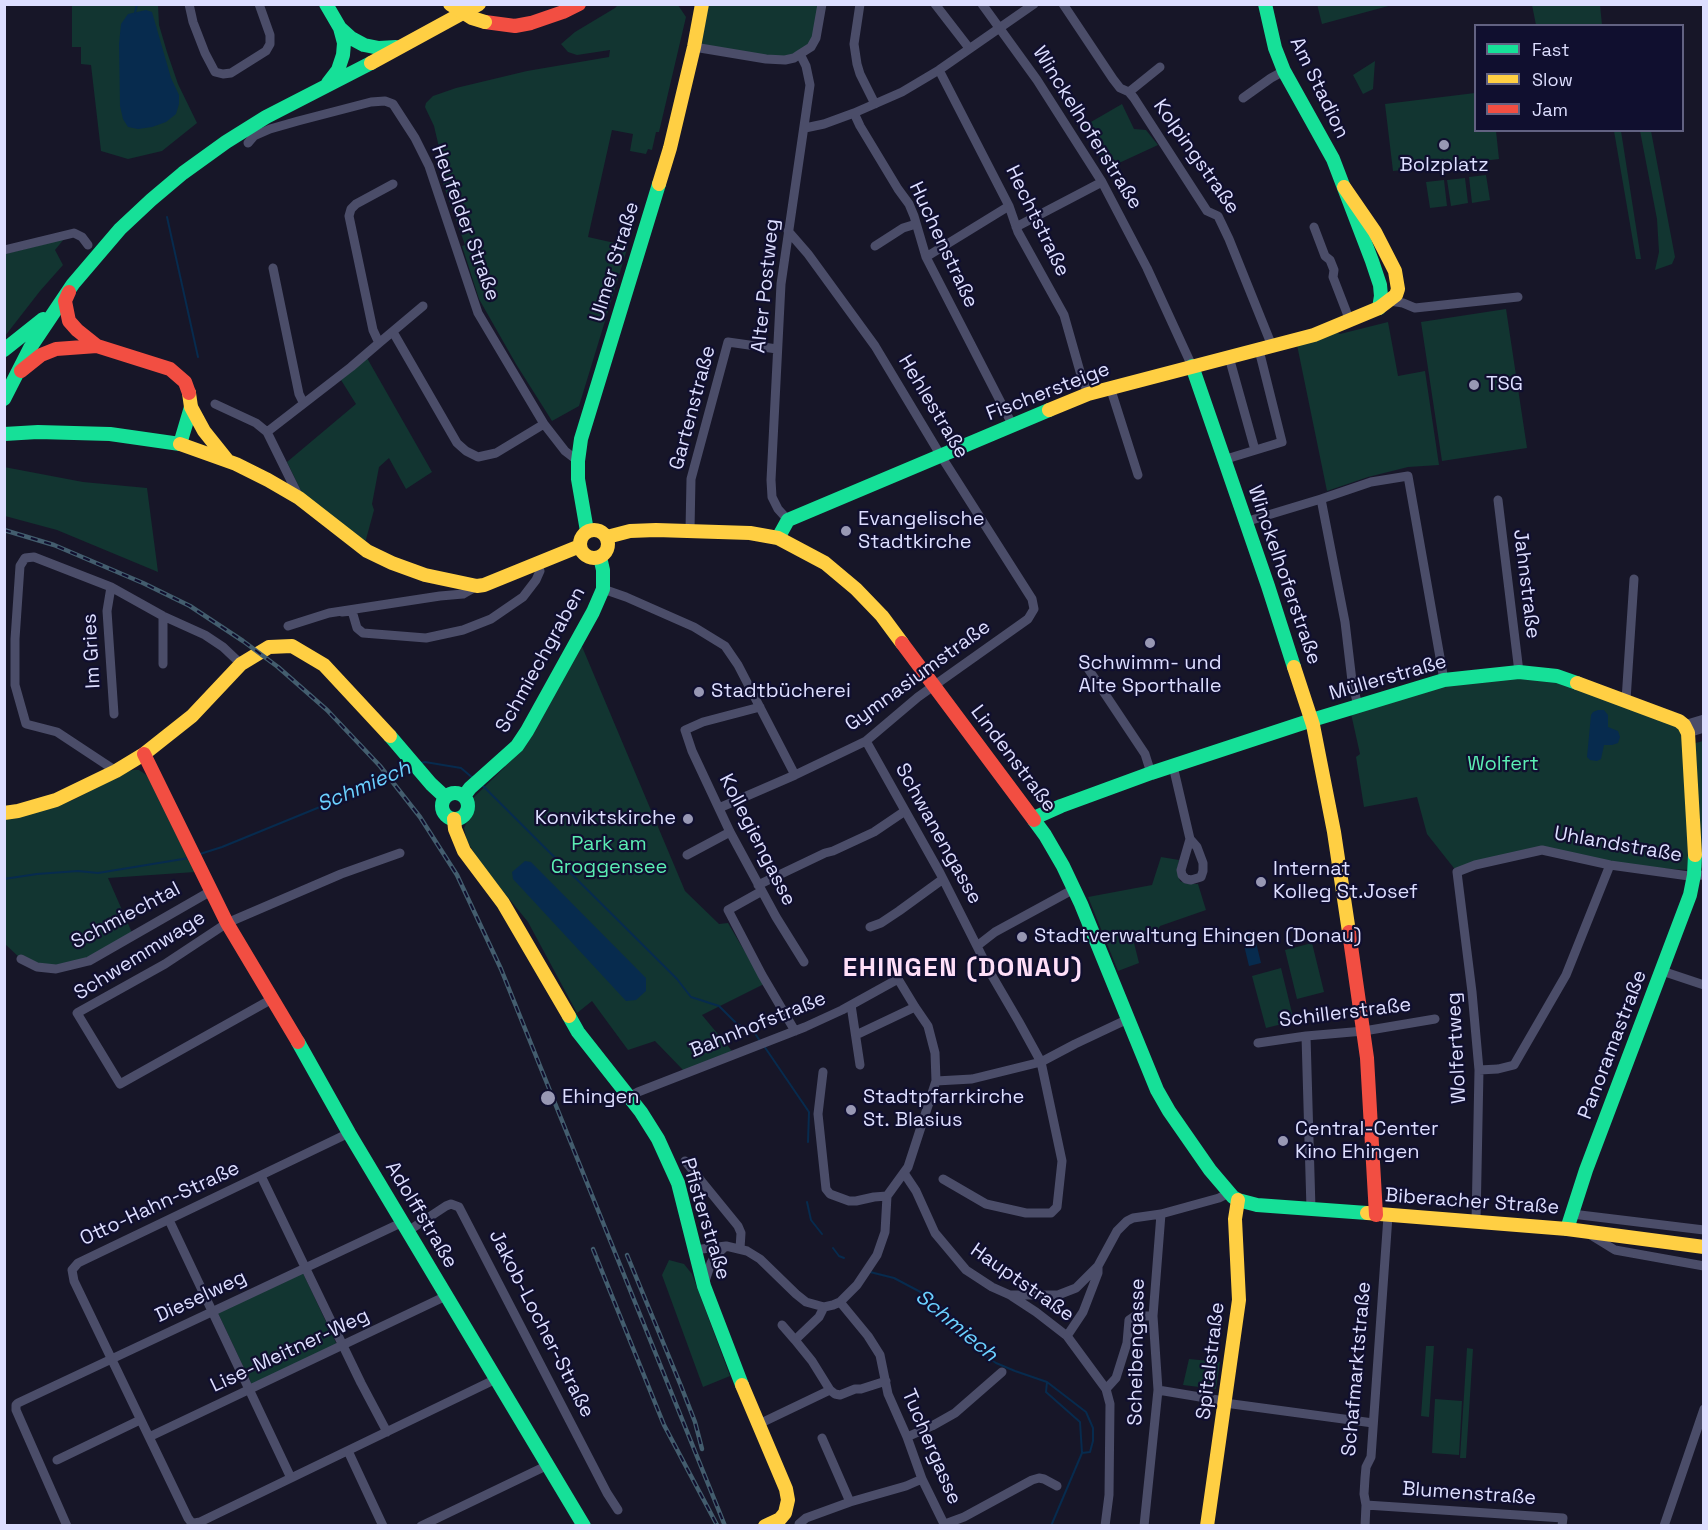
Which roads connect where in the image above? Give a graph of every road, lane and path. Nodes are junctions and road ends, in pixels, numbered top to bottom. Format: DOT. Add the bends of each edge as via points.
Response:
graph roads {
  1 [pos="189,4"];
  2 [pos="259,4"];
  3 [pos="326,4"];
  4 [pos="450,4"];
  5 [pos="479,4"];
  6 [pos="579,4"];
  7 [pos="702,4"];
  8 [pos="822,4"];
  9 [pos="860,4"];
  10 [pos="934,4"];
  11 [pos="982,4"];
  12 [pos="1034,4"];
  13 [pos="1063,4"];
  14 [pos="1265,4"];
  15 [pos="340,28"];
  16 [pos="999,28"];
  17 [pos="399,47"];
  18 [pos="694,47"];
  19 [pos="969,48"];
  20 [pos="800,54"];
  21 [pos="1160,67"];
  22 [pos="939,70"];
  23 [pos="1284,71"];
  24 [pos="326,86"];
  25 [pos="1129,92"];
  26 [pos="1243,98"];
  27 [pos="875,104"];
  28 [pos="854,113"];
  29 [pos="805,128"];
  30 [pos="248,143"];
  31 [pos="1102,182"];
  32 [pos="393,184"];
  33 [pos="1009,206"];
  34 [pos="916,224"];
  35 [pos="1016,227"];
  36 [pos="1314,227"];
  37 [pos="788,231"];
  38 [pos="88,245"];
  39 [pos="875,246"];
  40 [pos="4,250"];
  41 [pos="926,257"];
  42 [pos="273,268"];
  43 [pos="73,284"];
  44 [pos="1518,297"];
  45 [pos="1384,304"];
  46 [pos="423,306"];
  47 [pos="55,310"];
  48 [pos="1350,321"];
  49 [pos="393,332"];
  50 [pos="379,343"];
  51 [pos="97,346"];
  52 [pos="1265,348"];
  53 [pos="777,349"];
  54 [pos="4,350"];
  55 [pos="1229,357"];
  56 [pos="1192,366"];
  57 [pos="15,377"];
  58 [pos="1110,387"];
  59 [pos="1088,394"];
  60 [pos="4,399"];
  61 [pos="303,402"];
  62 [pos="214,404"];
  63 [pos="191,407"];
  64 [pos="544,424"];
  65 [pos="1013,426"];
  66 [pos="267,432"];
  67 [pos="4,434"];
  68 [pos="180,444"];
  69 [pos="1255,450"];
  70 [pos="941,456"];
  71 [pos="228,460"];
  72 [pos="1223,460"];
  73 [pos="578,461"];
  74 [pos="1138,475"];
  75 [pos="299,498"];
  76 [pos="1320,499"];
  77 [pos="1498,500"];
  78 [pos="788,520"];
  79 [pos="1245,522"];
  80 [pos="690,530"];
  81 [pos="587,531"];
  82 [pos="607,537"];
  83 [pos="778,538"];
  84 [pos="580,546"];
  85 [pos="600,557"];
  86 [pos="538,564"];
  87 [pos="1634,579"];
  88 [pos="477,586"];
  89 [pos="111,587"];
  90 [pos="603,589"];
  91 [pos="1034,609"];
  92 [pos="342,612"];
  93 [pos="163,616"];
  94 [pos="288,626"];
  95 [pos="164,664"];
  96 [pos="241,664"];
  97 [pos="1087,667"];
  98 [pos="1519,672"];
  99 [pos="1444,680"];
  100 [pos="934,686"];
  101 [pos="1626,700"];
  102 [pos="1358,706"];
  103 [pos="760,707"];
  104 [pos="114,714"];
  105 [pos="1312,720"];
  106 [pos="1704,720"];
  107 [pos="1704,728"];
  108 [pos="1686,729"];
  109 [pos="866,741"];
  110 [pos="144,754"];
  111 [pos="1173,766"];
  112 [pos="116,771"];
  113 [pos="1151,773"];
  114 [pos="795,775"];
  115 [pos="467,792"];
  116 [pos="445,797"];
  117 [pos="719,808"];
  118 [pos="905,811"];
  119 [pos="4,813"];
  120 [pos="1034,818"];
  121 [pos="454,819"];
  122 [pos="730,832"];
  123 [pos="1190,839"];
  124 [pos="400,853"];
  125 [pos="687,855"];
  126 [pos="1610,865"];
  127 [pos="1457,872"];
  128 [pos="1699,875"];
  129 [pos="943,879"];
  130 [pos="760,888"];
  131 [pos="1074,889"];
  132 [pos="211,891"];
  133 [pos="227,923"];
  134 [pos="870,927"];
  135 [pos="977,946"];
  136 [pos="21,959"];
  137 [pos="804,962"];
  138 [pos="1662,971"];
  139 [pos="1704,986"];
  140 [pos="272,999"];
  141 [pos="851,1005"];
  142 [pos="915,1007"];
  143 [pos="1128,1019"];
  144 [pos="1435,1019"];
  145 [pos="795,1031"];
  146 [pos="1364,1031"];
  147 [pos="856,1035"];
  148 [pos="1306,1036"];
  149 [pos="1258,1043"];
  150 [pos="1041,1062"];
  151 [pos="860,1065"];
  152 [pos="1479,1070"];
  153 [pos="823,1072"];
  154 [pos="936,1081"];
  155 [pos="629,1097"];
  156 [pos="350,1133"];
  157 [pos="685,1161"];
  158 [pos="904,1173"];
  159 [pos="261,1176"];
  160 [pos="943,1179"];
  161 [pos="887,1196"];
  162 [pos="1234,1197"];
  163 [pos="1311,1209"];
  164 [pos="1161,1214"];
  165 [pos="1572,1214"];
  166 [pos="1382,1215"];
  167 [pos="169,1220"];
  168 [pos="1476,1222"];
  169 [pos="405,1226"];
  170 [pos="1568,1229"];
  171 [pos="1704,1230"];
  172 [pos="1584,1231"];
  173 [pos="1616,1235"];
  174 [pos="726,1246"];
  175 [pos="1704,1247"];
  176 [pos="740,1249"];
  177 [pos="694,1250"];
  178 [pos="1623,1252"];
  179 [pos="1098,1266"];
  180 [pos="1704,1266"];
  181 [pos="306,1267"];
  182 [pos="704,1286"];
  183 [pos="1010,1295"];
  184 [pos="447,1296"];
  185 [pos="840,1302"];
  186 [pos="824,1307"];
  187 [pos="212,1311"];
  188 [pos="1153,1316"];
  189 [pos="782,1324"];
  190 [pos="1067,1336"];
  191 [pos="795,1340"];
  192 [pos="343,1346"];
  193 [pos="110,1359"];
  194 [pos="1002,1372"];
  195 [pos="496,1379"];
  196 [pos="886,1382"];
  197 [pos="1106,1389"];
  198 [pos="249,1390"];
  199 [pos="830,1390"];
  200 [pos="1158,1390"];
  201 [pos="1225,1403"];
  202 [pos="1703,1414"];
  203 [pos="140,1420"];
  204 [pos="1373,1423"];
  205 [pos="759,1424"];
  206 [pos="387,1432"];
  207 [pos="149,1437"];
  208 [pos="908,1437"];
  209 [pos="822,1438"];
  210 [pos="348,1451"];
  211 [pos="57,1460"];
  212 [pos="548,1465"];
  213 [pos="291,1478"];
  214 [pos="922,1479"];
  215 [pos="1058,1485"];
  216 [pos="850,1502"];
  217 [pos="1366,1505"];
  218 [pos="618,1510"];
  219 [pos="785,1513"];
  220 [pos="799,1525"];
  221 [pos="945,1525"];
  222 [pos="67,1526"];
  223 [pos="383,1526"];
  224 [pos="421,1526"];
  225 [pos="584,1526"];
  226 [pos="765,1526"];
  227 [pos="1105,1526"];
  228 [pos="1144,1526"];
  229 [pos="1208,1526"];
  230 [pos="1365,1526"];
  231 [pos="1562,1526"];
  232 [pos="1664,1526"];
  1 -- 2 [label="street" via="205,53 215,72 223,74 266,51 270,44"];
  3 -- 15 [label="street"];
  4 -- 6 [label="street, bridge" via="472,18 514,26"];
  5 -- 17 [label="street"];
  7 -- 18 [label="street, Ulmer Straße"];
  8 -- 20 [label="street" via="816,38 812,47"];
  9 -- 27 [label="street" via="854,44 860,74"];
  10 -- 19 [label="street"];
  11 -- 16 [label="street, Winckelhoferstraße"];
  12 -- 16 [label="street"];
  13 -- 25 [label="street, Kolpingstraße" via="1113,79"];
  14 -- 23 [label="street, Am Stadion"];
  15 -- 17 [label="street" via="364,45"];
  15 -- 24 [label="street" via="343,55"];
  16 -- 19 [label="street"];
  16 -- 31 [label="street, Winckelhoferstraße"];
  17 -- 24 [label="street"];
  18 -- 20 [label="street" via="766,59 785,60"];
  18 -- 73 [label="street, Ulmer Straße" via="670,148 581,439"];
  19 -- 22 [label="street"];
  20 -- 29 [label="street, Alter Postweg" via="810,85"];
  21 -- 25 [label="street"];
  22 -- 27 [label="street"];
  22 -- 33 [label="street, Hechtstraße"];
  23 -- 26 [label="street"];
  23 -- 45 [label="street, Am Stadion" via="1333,159 1344,187 1375,232 1395,271 1398,289"];
  24 -- 43 [label="street" via="226,141 183,173 120,229"];
  25 -- 52 [label="street, Kolpingstraße" via="1207,211 1218,216"];
  27 -- 28 [label="street"];
  28 -- 29 [label="street"];
  28 -- 34 [label="street, Huchenstraße" via="909,204"];
  29 -- 37 [label="street, Alter Postweg"];
  30 -- 64 [label="street, Heufelder Straße" via="254,136 298,121 371,102 393,104 429,166 478,313"];
  31 -- 35 [label="street"];
  31 -- 56 [label="street, Winckelhoferstraße"];
  32 -- 50 [label="street" via="356,204 349,216 372,330"];
  33 -- 35 [label="street, Hechtstraße"];
  33 -- 41 [label="street"];
  34 -- 39 [label="street"];
  34 -- 41 [label="street, Huchenstraße"];
  35 -- 59 [label="street, Hechtstraße" via="1064,315"];
  36 -- 48 [label="street" via="1334,270 1333,277"];
  37 -- 53 [label="street, Alter Postweg"];
  37 -- 70 [label="street, Hehlestraße" via="875,346"];
  38 -- 40 [label="street" via="74,233"];
  41 -- 65 [label="street, Huchenstraße"];
  42 -- 61 [label="street"];
  43 -- 47 [label="street"];
  43 -- 51 [label="street" via="65,302 69,321"];
  44 -- 45 [label="street" via="1415,308 1403,303"];
  45 -- 48 [label="street, Fischersteige"];
  46 -- 49 [label="street"];
  47 -- 54 [label="street"];
  47 -- 57 [label="street"];
  48 -- 52 [label="street, Fischersteige"];
  49 -- 50 [label="street"];
  49 -- 64 [label="street" via="466,451 478,457 496,453"];
  50 -- 61 [label="street"];
  51 -- 57 [label="street" via="56,349 41,355"];
  51 -- 63 [label="street" via="170,369 185,382"];
  52 -- 55 [label="street, Fischersteige"];
  52 -- 69 [label="street, Kolpingstraße" via="1282,442"];
  53 -- 78 [label="street, Alter Postweg" via="772,497"];
  53 -- 80 [label="street, Gartenstraße" via="728,342 691,479"];
  55 -- 56 [label="street, Fischersteige"];
  55 -- 69 [label="street"];
  56 -- 58 [label="street, Fischersteige"];
  56 -- 72 [label="street, Winckelhoferstraße"];
  57 -- 60 [label="street"];
  58 -- 59 [label="street, Fischersteige"];
  58 -- 74 [label="street"];
  59 -- 65 [label="street, Fischersteige"];
  61 -- 66 [label="street"];
  62 -- 66 [label="street"];
  63 -- 68 [label="street"];
  63 -- 71 [label="street" via="210,441"];
  64 -- 73 [label="street, Heufelder Straße"];
  65 -- 70 [label="street, Fischersteige"];
  66 -- 75 [label="street"];
  67 -- 68 [label="street" via="110,434"];
  68 -- 71 [label="street"];
  69 -- 72 [label="street"];
  70 -- 78 [label="street, Fischersteige"];
  70 -- 91 [label="street, Hehlestraße" via="1032,599"];
  71 -- 75 [label="street"];
  72 -- 79 [label="street, Winckelhoferstraße"];
  73 -- 81 [label="street, Ulmer Straße" via="579,493"];
  75 -- 88 [label="street" via="374,555 425,575"];
  76 -- 79 [label="street"];
  76 -- 99 [label="street" via="1371,482 1408,476"];
  76 -- 102 [label="street"];
  77 -- 98 [label="street, Jahnstraße"];
  78 -- 83 [label="street"];
  79 -- 105 [label="street, Winckelhoferstraße"];
  80 -- 82 [label="street, Lindenstraße" via="638,530"];
  80 -- 83 [label="street, Lindenstraße"];
  81 -- 82 [label="street" via="599,530"];
  81 -- 84 [label="street"];
  82 -- 85 [label="street" via="608,549"];
  83 -- 100 [label="street, Lindenstraße" via="825,563 856,589 882,616"];
  84 -- 85 [label="street" via="585,555"];
  84 -- 86 [label="street"];
  85 -- 90 [label="street, Schmiechgraben"];
  86 -- 88 [label="street"];
  86 -- 92 [label="street" via="536,580 523,597 491,619 463,630 426,638 363,633 357,628 352,611"];
  87 -- 101 [label="street"];
  88 -- 92 [label="street" via="463,594"];
  89 -- 93 [label="street, Im Gries"];
  89 -- 104 [label="street, Im Gries" via="107,611"];
  89 -- 112 [label="street, Im Gries" via="34,557 25,558 20,566 15,685 26,724 57,732"];
  90 -- 103 [label="street" via="694,627 725,646"];
  90 -- 115 [label="street, Schmiechgraben" via="517,746"];
  91 -- 100 [label="street, Gymnasiumstraße" via="1028,619"];
  92 -- 94 [label="street"];
  93 -- 95 [label="street"];
  93 -- 96 [label="street, Im Gries" via="205,635"];
  96 -- 110 [label="street" via="192,716"];
  96 -- 116 [label="street" via="269,647 292,646 324,665"];
  97 -- 113 [label="street" via="1145,754"];
  98 -- 99 [label="street, Müllerstraße"];
  98 -- 101 [label="street, Müllerstraße" via="1557,676"];
  99 -- 102 [label="street, Müllerstraße"];
  100 -- 109 [label="street, Gymnasiumstraße" via="897,712"];
  100 -- 120 [label="street, Lindenstraße"];
  101 -- 108 [label="street, Müllerstraße" via="1675,719"];
  102 -- 105 [label="street, Müllerstraße"];
  103 -- 114 [label="street"];
  103 -- 117 [label="street, Kollegiengasse" via="685,730"];
  105 -- 111 [label="street, Müllerstraße"];
  105 -- 146 [label="street, Winckelhoferstraße"];
  106 -- 108 [label="street"];
  107 -- 108 [label="street"];
  108 -- 128 [label="street"];
  109 -- 114 [label="street, Gymnasiumstraße"];
  109 -- 118 [label="street, Schwanengasse"];
  110 -- 112 [label="street"];
  110 -- 132 [label="street, Adolffstraße"];
  111 -- 113 [label="street, Müllerstraße"];
  111 -- 123 [label="street"];
  112 -- 119 [label="street" via="56,800"];
  113 -- 120 [label="street, Müllerstraße"];
  114 -- 117 [label="street, Gymnasiumstraße"];
  115 -- 116 [label="street"];
  115 -- 121 [label="street, Schmiechgraben" via="467,810"];
  116 -- 121 [label="street" via="441,805 444,813"];
  117 -- 122 [label="street, Kollegiengasse"];
  118 -- 129 [label="street, Schwanengasse"];
  118 -- 130 [label="street" via="874,832"];
  120 -- 131 [label="street, Lindenstraße"];
  121 -- 155 [label="street, Pfisterstraße" via="464,851 502,903 578,1032"];
  122 -- 125 [label="street"];
  122 -- 130 [label="street, Kollegiengasse"];
  124 -- 133 [label="street"];
  126 -- 127 [label="street, Uhlandstraße" via="1542,850"];
  126 -- 128 [label="street, Uhlandstraße"];
  126 -- 152 [label="street" via="1566,975 1514,1065"];
  127 -- 152 [label="street, Wolfertweg"];
  128 -- 138 [label="street, Panoramastraße"];
  129 -- 134 [label="street"];
  129 -- 135 [label="street, Schwanengasse"];
  130 -- 137 [label="street, Kollegiengasse"];
  130 -- 145 [label="street" via="729,910"];
  131 -- 135 [label="street" via="996,931"];
  131 -- 143 [label="street, Lindenstraße"];
  132 -- 133 [label="street, Adolffstraße"];
  132 -- 136 [label="street, Schmiechtal" via="89,961 56,969 37,967"];
  133 -- 140 [label="street, Adolffstraße"];
  133 -- 140 [label="street, Schwemmwage" via="165,964 77,1013 120,1084"];
  135 -- 150 [label="street, Schwanengasse"];
  138 -- 139 [label="street"];
  138 -- 165 [label="street, Panoramastraße"];
  140 -- 156 [label="street, Adolffstraße"];
  141 -- 142 [label="street, Bahnhofstraße" via="898,979"];
  141 -- 145 [label="street, Bahnhofstraße"];
  141 -- 147 [label="street"];
  142 -- 147 [label="street"];
  142 -- 154 [label="street" via="932,1036"];
  143 -- 150 [label="street"];
  143 -- 162 [label="street, Lindenstraße" via="1169,1111"];
  144 -- 146 [label="street, Schillerstraße"];
  145 -- 155 [label="street, Bahnhofstraße"];
  146 -- 148 [label="street, Schillerstraße"];
  146 -- 166 [label="street, Winckelhoferstraße"];
  147 -- 151 [label="street"];
  148 -- 149 [label="street, Schillerstraße"];
  148 -- 163 [label="street"];
  150 -- 154 [label="street" via="972,1079"];
  150 -- 160 [label="street, Schwanengasse" via="1062,1161 1057,1207 1051,1213 1026,1213 989,1204"];
  152 -- 168 [label="street, Wolfertweg"];
  153 -- 161 [label="street" via="818,1114 826,1189 849,1201"];
  154 -- 158 [label="street"];
  155 -- 177 [label="street, Pfisterstraße" via="658,1139 678,1183"];
  156 -- 159 [label="street, Otto-Hahn-Straße"];
  156 -- 169 [label="street, Adolffstraße"];
  157 -- 176 [label="street" via="738,1226"];
  158 -- 161 [label="street"];
  158 -- 183 [label="street, Hauptstraße" via="952,1255 978,1279"];
  159 -- 167 [label="street, Otto-Hahn-Straße"];
  159 -- 181 [label="street"];
  161 -- 185 [label="street" via="882,1243 862,1278"];
  162 -- 163 [label="street, Biberacher Straße" via="1257,1205"];
  162 -- 164 [label="street"];
  162 -- 201 [label="street, Spitalstraße" via="1239,1300"];
  163 -- 166 [label="street, Biberacher Straße"];
  164 -- 179 [label="street" via="1127,1221"];
  164 -- 188 [label="street, Scheibengasse"];
  165 -- 170 [label="street, Panoramastraße"];
  165 -- 171 [label="street"];
  166 -- 168 [label="street, Biberacher Straße"];
  166 -- 204 [label="street, Schafmarktstraße"];
  167 -- 187 [label="street"];
  167 -- 193 [label="street, Otto-Hahn-Straße" via="78,1263 72,1270"];
  168 -- 170 [label="street, Biberacher Straße"];
  169 -- 181 [label="street, Dieselweg"];
  169 -- 184 [label="street, Adolffstraße"];
  169 -- 218 [label="street, Jakob-Locher-Straße" via="451,1204 459,1207"];
  170 -- 172 [label="street, Biberacher Straße"];
  172 -- 173 [label="street, Biberacher Straße"];
  172 -- 178 [label="street"];
  173 -- 175 [label="street, Biberacher Straße"];
  173 -- 178 [label="street"];
  174 -- 176 [label="street"];
  174 -- 177 [label="street"];
  174 -- 182 [label="street" via="711,1263"];
  176 -- 186 [label="street" via="753,1254 806,1302"];
  177 -- 182 [label="street, Pfisterstraße"];
  178 -- 180 [label="street"];
  179 -- 183 [label="street" via="1067,1293"];
  179 -- 190 [label="street" via="1083,1312"];
  181 -- 187 [label="street, Dieselweg"];
  181 -- 192 [label="street"];
  182 -- 205 [label="street, Pfisterstraße"];
  183 -- 190 [label="street, Hauptstraße"];
  184 -- 192 [label="street, Lise-Meitner-Weg"];
  184 -- 195 [label="street, Adolffstraße"];
  185 -- 186 [label="street"];
  185 -- 196 [label="street, Tuchergasse" via="880,1356"];
  186 -- 191 [label="street"];
  187 -- 193 [label="street, Dieselweg"];
  187 -- 198 [label="street"];
  188 -- 197 [label="street" via="1129,1320 1116,1378"];
  188 -- 200 [label="street, Scheibengasse"];
  189 -- 191 [label="street"];
  190 -- 197 [label="street, Hauptstraße"];
  191 -- 199 [label="street"];
  192 -- 198 [label="street, Lise-Meitner-Weg"];
  192 -- 206 [label="street"];
  193 -- 203 [label="street, Otto-Hahn-Straße"];
  193 -- 222 [label="street, Dieselweg" via="16,1405"];
  194 -- 208 [label="street" via="955,1413"];
  195 -- 206 [label="street, Otto-Hahn-Straße"];
  195 -- 212 [label="street, Adolffstraße"];
  196 -- 199 [label="street" via="840,1395"];
  196 -- 208 [label="street, Tuchergasse"];
  197 -- 227 [label="street, Hauptstraße" via="1110,1433"];
  198 -- 207 [label="street, Lise-Meitner-Weg"];
  198 -- 213 [label="street"];
  199 -- 205 [label="street"];
  200 -- 201 [label="street"];
  200 -- 228 [label="street, Scheibengasse"];
  201 -- 204 [label="street"];
  201 -- 229 [label="street, Spitalstraße"];
  202 -- 232 [label="street"];
  203 -- 207 [label="street, Otto-Hahn-Straße"];
  203 -- 211 [label="street"];
  204 -- 217 [label="street, Schafmarktstraße" via="1365,1478"];
  205 -- 219 [label="street, Pfisterstraße" via="786,1489"];
  206 -- 210 [label="street, Otto-Hahn-Straße"];
  207 -- 213 [label="street, Otto-Hahn-Straße" via="188,1518 195,1523"];
  208 -- 214 [label="street, Tuchergasse"];
  209 -- 216 [label="street"];
  210 -- 213 [label="street, Otto-Hahn-Straße"];
  210 -- 223 [label="street"];
  212 -- 224 [label="street"];
  212 -- 225 [label="street, Adolffstraße"];
  214 -- 216 [label="street"];
  214 -- 221 [label="street, Tuchergasse"];
  215 -- 221 [label="street" via="1039,1478 1032,1480"];
  216 -- 220 [label="street" via="806,1518"];
  217 -- 230 [label="street, Schafmarktstraße"];
  217 -- 231 [label="street, Blumenstraße" via="1563,1518"];
  219 -- 220 [label="street"];
  219 -- 226 [label="street"];
}
